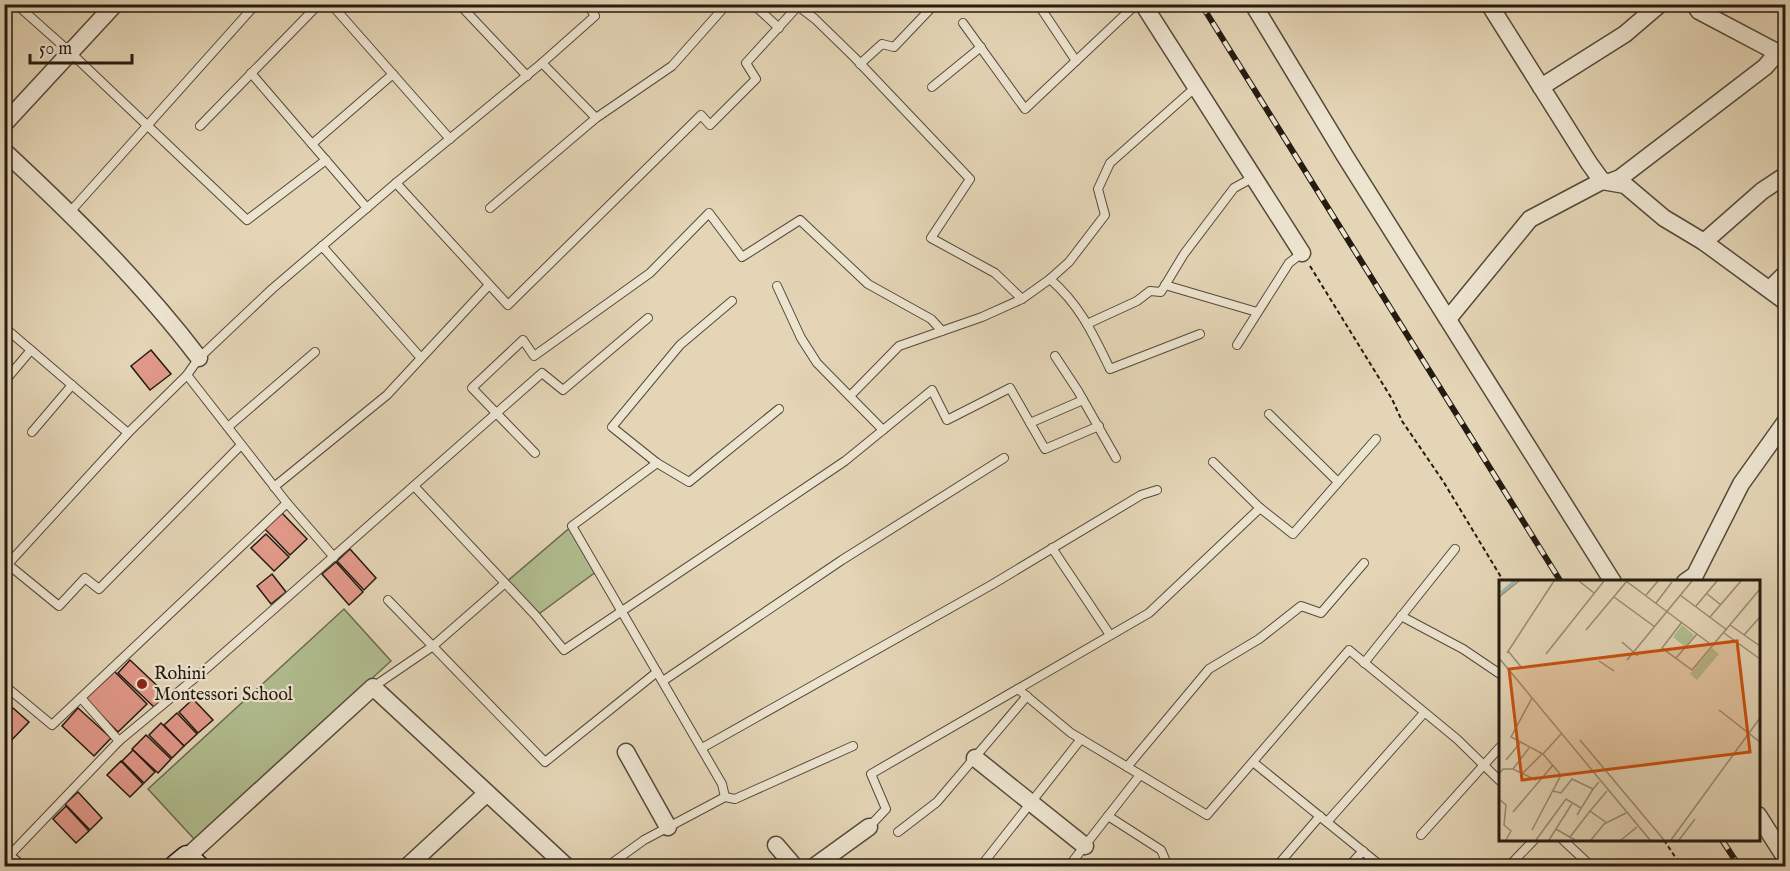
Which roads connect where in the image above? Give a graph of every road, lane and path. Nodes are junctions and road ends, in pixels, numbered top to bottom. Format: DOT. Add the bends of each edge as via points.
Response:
graph roads {
  1 [pos="16,4"];
  2 [pos="116,4"];
  3 [pos="256,4"];
  4 [pos="319,4"];
  5 [pos="332,4"];
  6 [pos="459,4"];
  7 [pos="587,4"];
  8 [pos="727,4"];
  9 [pos="753,4"];
  10 [pos="934,4"];
  11 [pos="1038,4"];
  12 [pos="1142,4"];
  13 [pos="1253,4"];
  14 [pos="1489,4"];
  15 [pos="1660,4"];
  16 [pos="1694,4"];
  17 [pos="963,23"];
  18 [pos="779,28"];
  19 [pos="981,47"];
  20 [pos="71,53"];
  21 [pos="1782,55"];
  22 [pos="1076,61"];
  23 [pos="542,63"];
  24 [pos="861,63"];
  25 [pos="251,73"];
  26 [pos="393,74"];
  27 [pos="527,76"];
  28 [pos="1197,86"];
  29 [pos="932,87"];
  30 [pos="1541,87"];
  31 [pos="596,118"];
  32 [pos="4,124"];
  33 [pos="147,125"];
  34 [pos="200,126"];
  35 [pos="450,139"];
  36 [pos="312,144"];
  37 [pos="4,152"];
  38 [pos="326,160"];
  39 [pos="1785,175"];
  40 [pos="1254,177"];
  41 [pos="1606,181"];
  42 [pos="396,183"];
  43 [pos="367,208"];
  44 [pos="490,208"];
  45 [pos="70,212"];
  46 [pos="1704,242"];
  47 [pos="322,246"];
  48 [pos="1302,253"];
  49 [pos="1785,273"];
  50 [pos="1050,279"];
  51 [pos="489,285"];
  52 [pos="1165,285"];
  53 [pos="777,286"];
  54 [pos="1770,289"];
  55 [pos="1022,299"];
  56 [pos="732,302"];
  57 [pos="1785,302"];
  58 [pos="1257,312"];
  59 [pos="648,318"];
  60 [pos="1448,319"];
  61 [pos="1087,324"];
  62 [pos="4,327"];
  63 [pos="942,331"];
  64 [pos="1200,334"];
  65 [pos="1237,345"];
  66 [pos="31,350"];
  67 [pos="315,352"];
  68 [pos="1054,356"];
  69 [pos="199,358"];
  70 [pos="421,358"];
  71 [pos="187,375"];
  72 [pos="4,382"];
  73 [pos="72,385"];
  74 [pos="850,396"];
  75 [pos="1083,400"];
  76 [pos="779,409"];
  77 [pos="497,413"];
  78 [pos="1269,414"];
  79 [pos="1785,421"];
  80 [pos="1030,423"];
  81 [pos="1099,426"];
  82 [pos="228,427"];
  83 [pos="883,430"];
  84 [pos="32,432"];
  85 [pos="128,434"];
  86 [pos="1376,439"];
  87 [pos="241,445"];
  88 [pos="535,453"];
  89 [pos="1004,458"];
  90 [pos="1116,458"];
  91 [pos="1213,462"];
  92 [pos="657,463"];
  93 [pos="1338,482"];
  94 [pos="414,486"];
  95 [pos="274,487"];
  96 [pos="1157,490"];
  97 [pos="287,503"];
  98 [pos="1260,508"];
  99 [pos="1052,548"];
  100 [pos="1455,549"];
  101 [pos="334,557"];
  102 [pos="6,563"];
  103 [pos="1364,563"];
  104 [pos="1503,580"];
  105 [pos="1612,580"];
  106 [pos="1687,580"];
  107 [pos="504,584"];
  108 [pos="388,600"];
  109 [pos="622,612"];
  110 [pos="1401,616"];
  111 [pos="1110,635"];
  112 [pos="433,646"];
  113 [pos="1364,663"];
  114 [pos="657,672"];
  115 [pos="1499,673"];
  116 [pos="663,681"];
  117 [pos="4,685"];
  118 [pos="373,687"];
  119 [pos="1018,689"];
  120 [pos="1027,696"];
  121 [pos="81,698"];
  122 [pos="1424,712"];
  123 [pos="1081,739"];
  124 [pos="119,741"];
  125 [pos="853,746"];
  126 [pos="702,748"];
  127 [pos="1499,748"];
  128 [pos="626,752"];
  129 [pos="975,758"];
  130 [pos="1253,762"];
  131 [pos="1484,765"];
  132 [pos="1127,767"];
  133 [pos="1140,775"];
  134 [pos="1499,780"];
  135 [pos="487,793"];
  136 [pos="725,797"];
  137 [pos="1031,803"];
  138 [pos="1108,816"];
  139 [pos="1760,818"];
  140 [pos="1323,819"];
  141 [pos="668,827"];
  142 [pos="869,827"];
  143 [pos="898,832"];
  144 [pos="1421,835"];
  145 [pos="1533,841"];
  146 [pos="1564,841"];
  147 [pos="1665,841"];
  148 [pos="776,845"];
  149 [pos="1085,846"];
  150 [pos="1363,852"];
  151 [pos="1785,859"];
  152 [pos="9,860"];
  153 [pos="187,863"];
  154 [pos="408,867"];
  155 [pos="566,867"];
  156 [pos="608,867"];
  157 [pos="794,867"];
  158 [pos="815,867"];
  159 [pos="981,867"];
  160 [pos="1070,867"];
  161 [pos="1168,867"];
  162 [pos="1277,867"];
  163 [pos="1348,867"];
  164 [pos="1382,867"];
  165 [pos="1509,867"];
  166 [pos="1591,867"];
  167 [pos="1681,867"];
  1 -- 20 [label="lane"];
  2 -- 20 [label="street"];
  3 -- 33 [label="lane"];
  4 -- 25 [label="lane"];
  5 -- 26 [label="lane"];
  6 -- 27 [label="lane"];
  7 -- 23 [label="lane" via="595,15"];
  8 -- 31 [label="lane" via="672,66"];
  9 -- 18 [label="lane"];
  10 -- 24 [label="lane" via="894,47 882,44"];
  11 -- 22 [label="lane"];
  12 -- 22 [label="lane" via="1130,10"];
  12 -- 28 [label="street"];
  13 -- 60 [label="street"];
  14 -- 30 [label="street"];
  15 -- 30 [label="street" via="1625,34"];
  16 -- 21 [label="street" via="1700,11"];
  17 -- 19 [label="lane"];
  18 -- 24 [label="lane" via="798,6"];
  18 -- 51 [label="lane" via="746,63 756,79 710,125 701,115 508,305"];
  19 -- 22 [label="lane" via="1025,109"];
  19 -- 29 [label="lane"];
  20 -- 32 [label="street"];
  20 -- 33 [label="lane"];
  21 -- 41 [label="street" via="1620,178"];
  23 -- 27 [label="lane"];
  23 -- 31 [label="lane"];
  24 -- 55 [label="lane" via="970,179 931,238 995,273"];
  25 -- 34 [label="lane"];
  25 -- 36 [label="lane"];
  26 -- 35 [label="lane"];
  26 -- 36 [label="lane"];
  27 -- 35 [label="lane"];
  28 -- 40 [label="street"];
  28 -- 50 [label="lane" via="1110,163 1098,189 1105,215 1069,262"];
  30 -- 41 [label="street" via="1589,163"];
  31 -- 44 [label="lane"];
  33 -- 38 [label="lane" via="247,220"];
  33 -- 45 [label="lane"];
  35 -- 42 [label="lane"];
  36 -- 38 [label="lane"];
  37 -- 45 [label="street"];
  38 -- 43 [label="lane"];
  39 -- 46 [label="street"];
  40 -- 48 [label="street"];
  40 -- 52 [label="lane" via="1234,188"];
  41 -- 46 [label="street" via="1625,185 1664,218"];
  41 -- 60 [label="street" via="1530,219"];
  42 -- 43 [label="lane"];
  42 -- 51 [label="lane"];
  43 -- 47 [label="lane"];
  45 -- 69 [label="street" via="170,319"];
  46 -- 54 [label="street"];
  47 -- 69 [label="lane"];
  47 -- 70 [label="lane"];
  48 -- 58 [label="lane" via="1288,263"];
  48 -- 104 [label="path"];
  49 -- 54 [label="street"];
  50 -- 55 [label="lane"];
  50 -- 61 [label="lane" via="1068,294"];
  51 -- 70 [label="lane"];
  52 -- 58 [label="lane"];
  52 -- 61 [label="lane" via="1161,292 1150,291"];
  53 -- 74 [label="lane" via="817,363"];
  54 -- 57 [label="street"];
  55 -- 63 [label="lane"];
  56 -- 92 [label="lane" via="680,345 612,427"];
  58 -- 65 [label="lane"];
  59 -- 77 [label="lane" via="563,390 542,373"];
  60 -- 105 [label="street"];
  61 -- 64 [label="lane" via="1110,369"];
  62 -- 66 [label="lane"];
  63 -- 74 [label="lane" via="899,346"];
  63 -- 77 [label="lane" via="931,319 868,284 800,220 742,257 709,213 650,273 534,356 523,340 480,380 472,388"];
  66 -- 72 [label="lane"];
  66 -- 73 [label="lane"];
  67 -- 82 [label="lane"];
  68 -- 75 [label="lane"];
  69 -- 71 [label="lane"];
  70 -- 95 [label="lane" via="387,395"];
  71 -- 82 [label="lane"];
  71 -- 85 [label="lane"];
  73 -- 84 [label="lane"];
  73 -- 85 [label="lane"];
  74 -- 83 [label="lane"];
  75 -- 80 [label="lane"];
  75 -- 81 [label="lane"];
  76 -- 92 [label="lane" via="689,482"];
  77 -- 88 [label="lane"];
  77 -- 94 [label="lane"];
  78 -- 93 [label="lane"];
  79 -- 106 [label="street" via="1741,484 1695,575"];
  80 -- 81 [label="lane" via="1045,449"];
  80 -- 83 [label="lane" via="1010,388 947,420 932,390"];
  81 -- 90 [label="lane"];
  82 -- 87 [label="lane"];
  83 -- 109 [label="lane" via="845,461"];
  85 -- 102 [label="lane"];
  86 -- 93 [label="lane"];
  87 -- 95 [label="lane"];
  87 -- 102 [label="lane" via="99,589 85,578 59,606"];
  89 -- 116 [label="lane" via="842,560"];
  91 -- 98 [label="lane"];
  92 -- 109 [label="lane" via="572,526"];
  93 -- 98 [label="lane" via="1293,534"];
  94 -- 101 [label="lane"];
  94 -- 107 [label="lane"];
  95 -- 97 [label="lane"];
  96 -- 99 [label="lane" via="1141,495"];
  97 -- 101 [label="lane"];
  97 -- 121 [label="lane"];
  98 -- 111 [label="lane" via="1149,613"];
  99 -- 111 [label="lane"];
  99 -- 126 [label="lane"];
  100 -- 110 [label="lane"];
  101 -- 124 [label="lane"];
  103 -- 132 [label="lane" via="1321,613 1301,606 1259,639 1209,669"];
  107 -- 109 [label="lane" via="564,650"];
  107 -- 112 [label="lane"];
  108 -- 112 [label="lane"];
  109 -- 114 [label="lane"];
  110 -- 113 [label="lane"];
  110 -- 115 [label="lane"];
  111 -- 119 [label="lane"];
  112 -- 114 [label="lane" via="544,762"];
  112 -- 118 [label="lane"];
  113 -- 122 [label="lane"];
  113 -- 130 [label="lane" via="1348,650"];
  114 -- 116 [label="lane"];
  116 -- 126 [label="lane"];
  117 -- 121 [label="lane" via="51,725"];
  118 -- 135 [label="street"];
  118 -- 153 [label="street"];
  119 -- 120 [label="lane"];
  119 -- 142 [label="lane" via="871,774 886,809"];
  120 -- 123 [label="lane"];
  120 -- 129 [label="lane"];
  121 -- 124 [label="lane"];
  122 -- 131 [label="lane"];
  122 -- 140 [label="lane"];
  123 -- 132 [label="lane"];
  123 -- 137 [label="lane"];
  124 -- 152 [label="lane"];
  125 -- 136 [label="lane" via="735,799"];
  126 -- 136 [label="lane" via="722,783"];
  127 -- 131 [label="lane"];
  128 -- 141 [label="street"];
  129 -- 137 [label="street"];
  129 -- 143 [label="lane" via="937,802"];
  130 -- 133 [label="lane" via="1207,815"];
  130 -- 140 [label="lane"];
  131 -- 134 [label="lane"];
  131 -- 144 [label="lane"];
  132 -- 133 [label="lane"];
  133 -- 138 [label="lane"];
  135 -- 154 [label="street"];
  135 -- 155 [label="street"];
  136 -- 141 [label="lane"];
  137 -- 149 [label="street"];
  137 -- 159 [label="lane"];
  138 -- 149 [label="lane"];
  138 -- 161 [label="lane" via="1161,850"];
  139 -- 151 [label="street"];
  140 -- 150 [label="lane"];
  140 -- 162 [label="lane"];
  141 -- 156 [label="lane"];
  142 -- 158 [label="street"];
  145 -- 165 [label="lane"];
  146 -- 166 [label="lane"];
  147 -- 167 [label="path"];
  148 -- 157 [label="street"];
  149 -- 160 [label="lane"];
  150 -- 163 [label="lane"];
  150 -- 164 [label="lane"];
}
